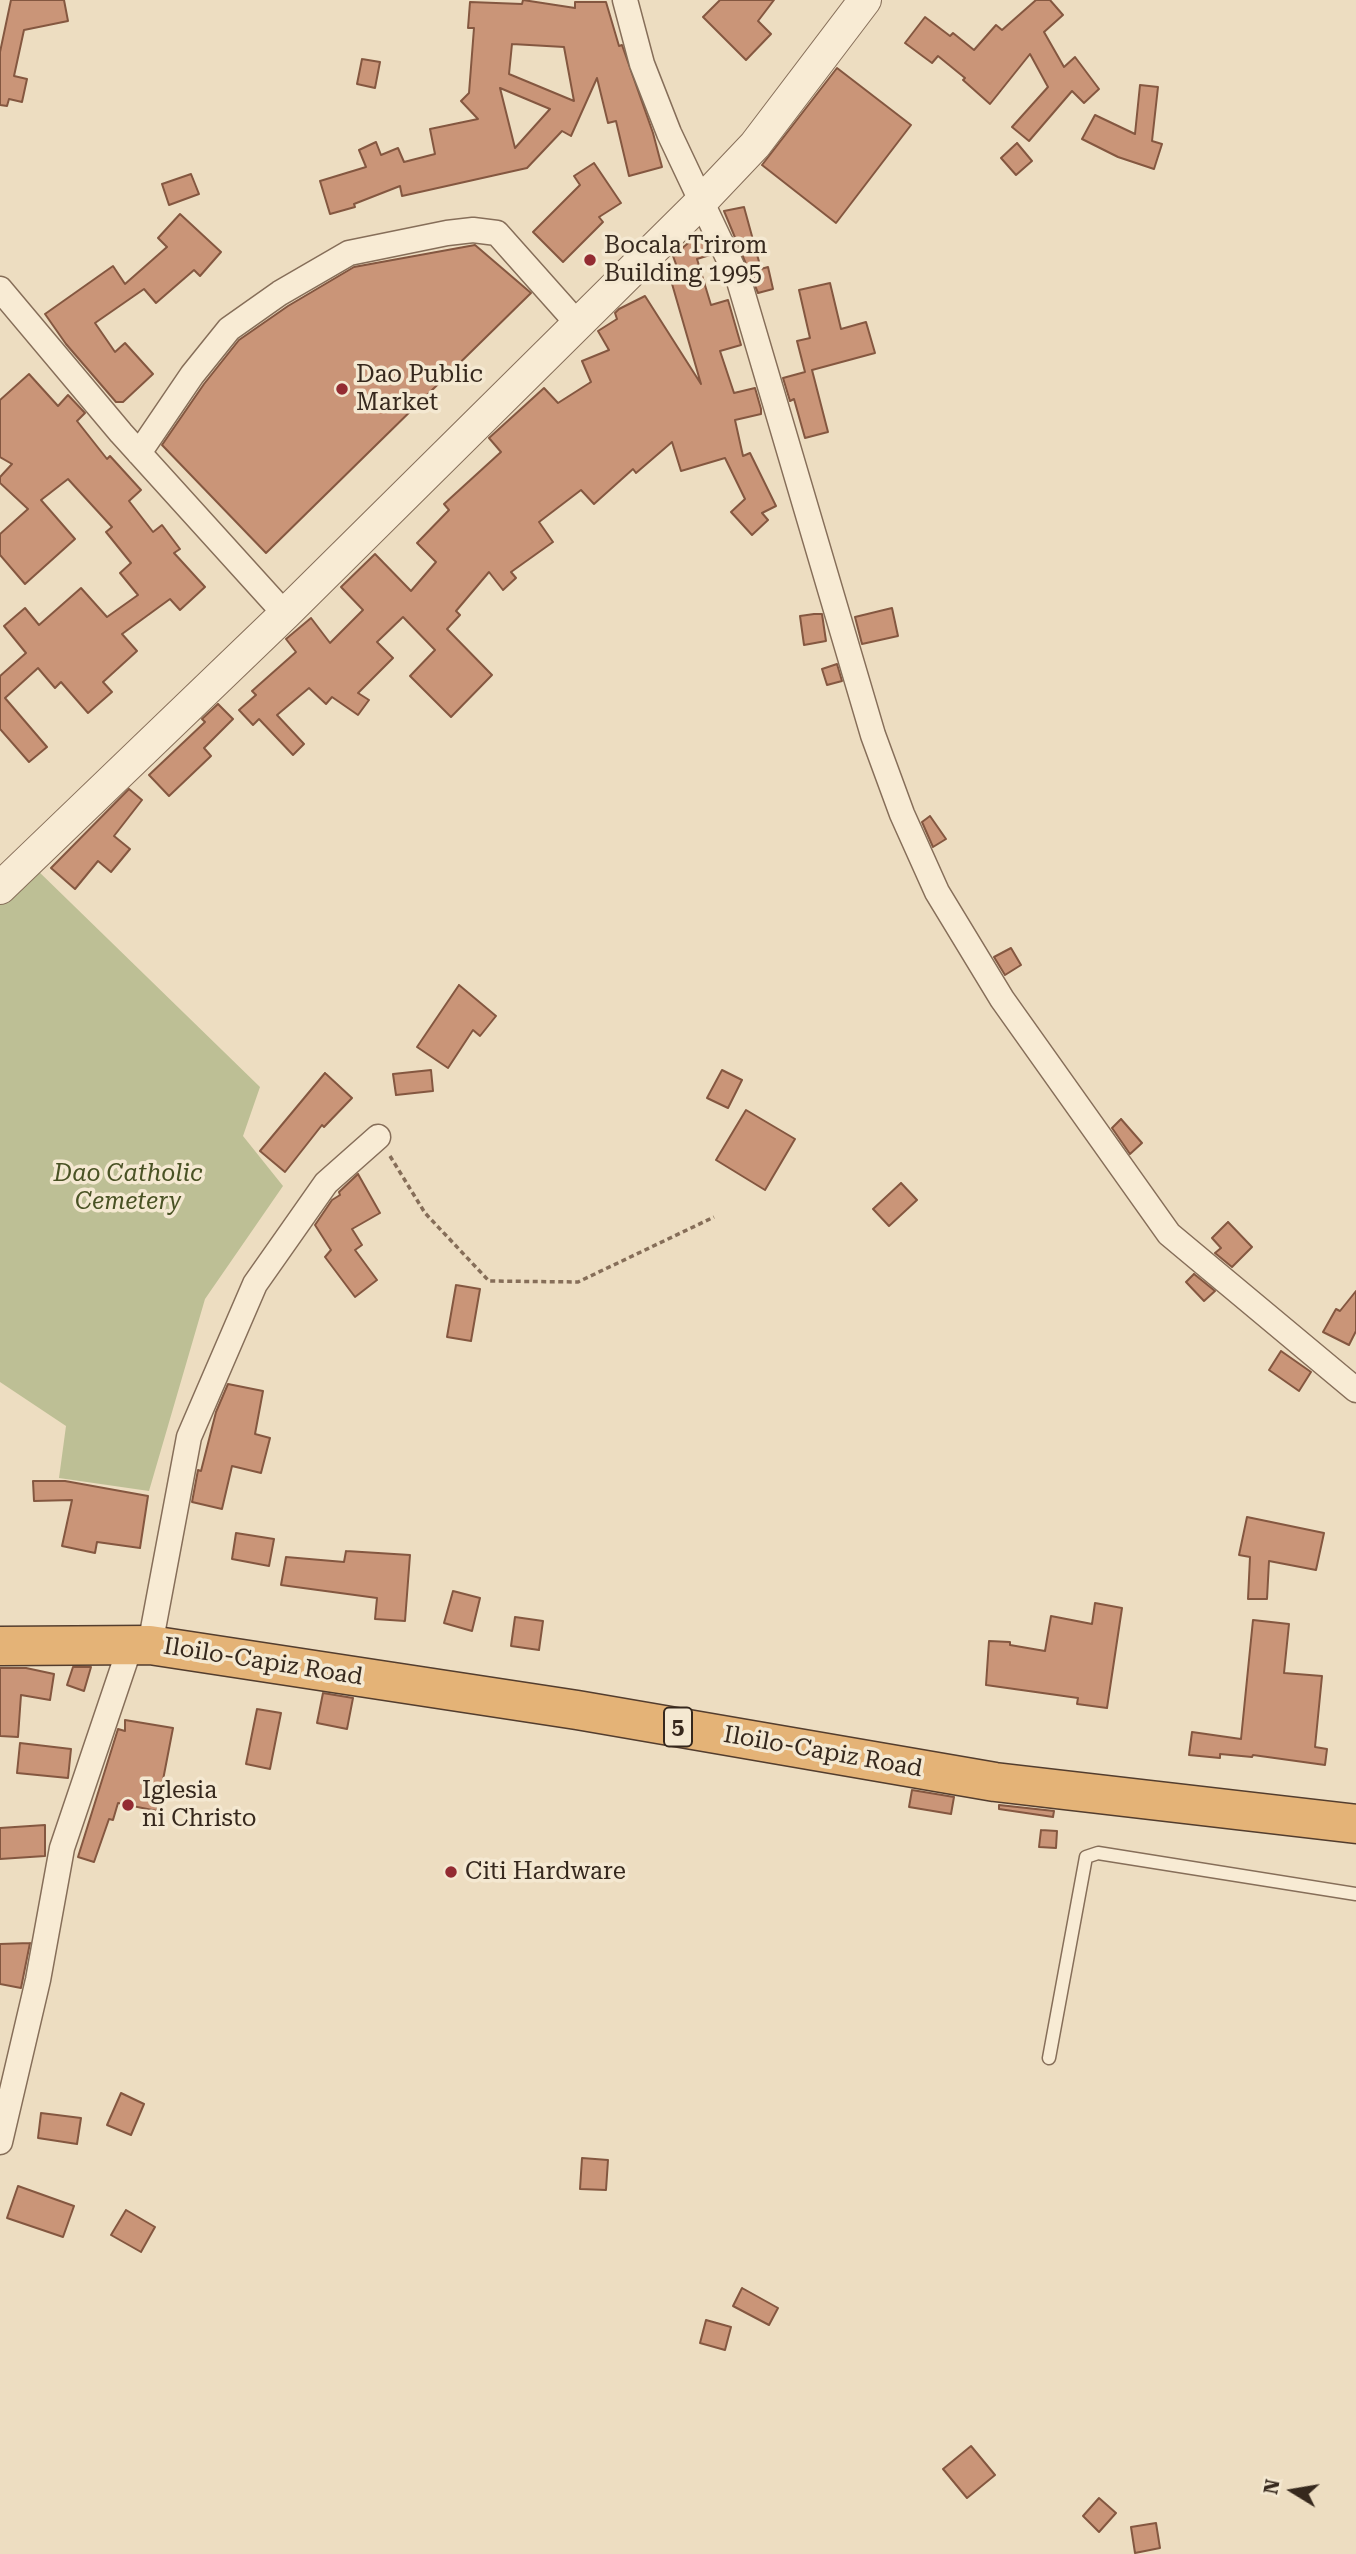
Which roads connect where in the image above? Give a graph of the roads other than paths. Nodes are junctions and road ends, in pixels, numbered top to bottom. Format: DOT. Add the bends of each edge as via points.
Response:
graph roads {
  1 [pos="625,0"];
  2 [pos="865,0"];
  3 [pos="700,203"];
  4 [pos="0,289"];
  5 [pos="578,324"];
  6 [pos="139,453"];
  7 [pos="285,614"];
  8 [pos="0,888"];
  9 [pos="378,1137"];
  10 [pos="1356,1390"];
  11 [pos="141,1644"];
  12 [pos="0,1646"];
  13 [pos="1356,1824"];
  14 [pos="1356,1894"];
  15 [pos="1049,2058"];
  16 [pos="0,2142"];
  1 -- 3 [label="street" via="642,64"];
  2 -- 3 [label="street" via="755,145"];
  3 -- 5 [label="street"];
  3 -- 10 [label="street" via="739,281 873,734 937,892 1002,999 1170,1234"];
  4 -- 6 [label="street"];
  5 -- 6 [label="street" via="497,233 447,233 349,253 229,329"];
  5 -- 7 [label="street"];
  6 -- 7 [label="street"];
  7 -- 8 [label="street"];
  9 -- 11 [label="street" via="326,1182 254,1284 189,1437"];
  11 -- 12 [label="highway, Iloilo-Capiz Road / 5"];
  11 -- 13 [label="highway, Iloilo-Capiz Road / 5" via="577,1710 995,1782"];
  11 -- 16 [label="street" via="62,1848 38,1980"];
  14 -- 15 [label="lane" via="1098,1853 1086,1857"];
}
